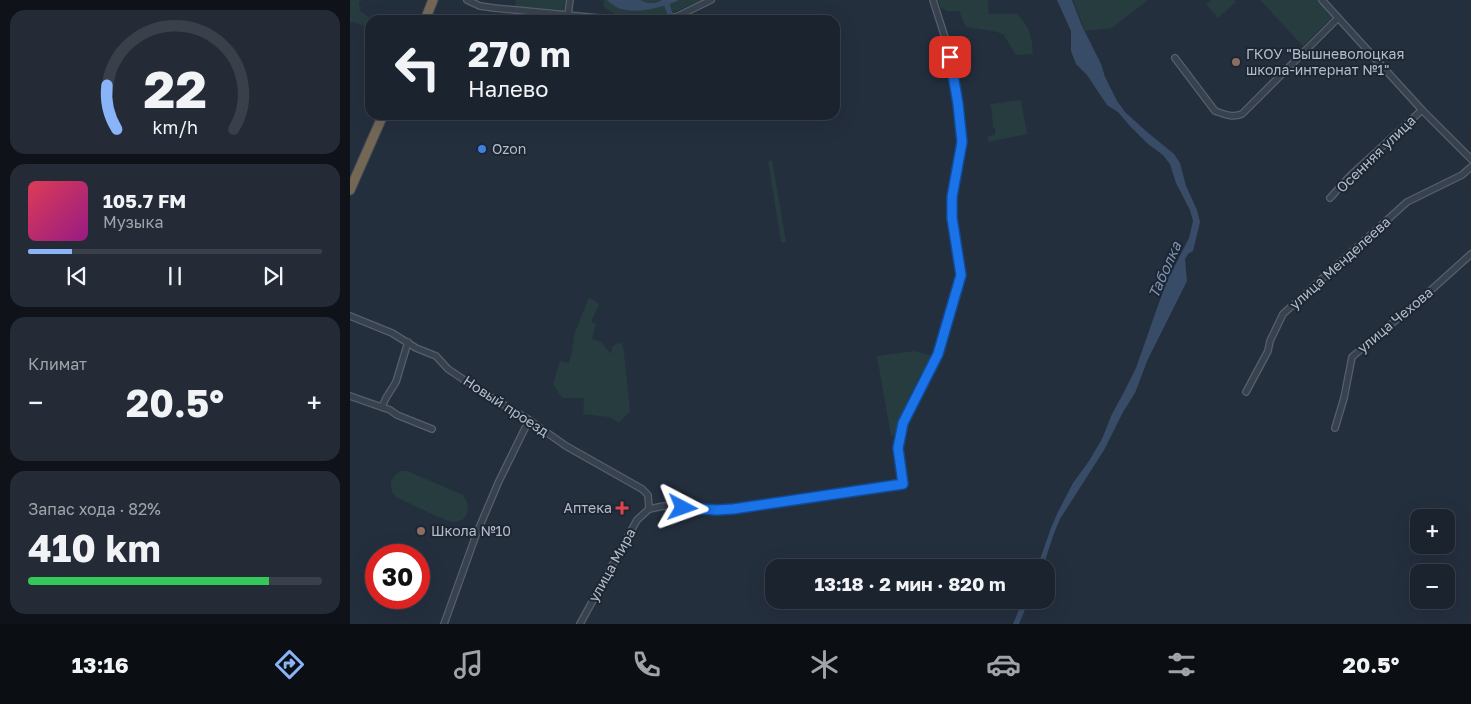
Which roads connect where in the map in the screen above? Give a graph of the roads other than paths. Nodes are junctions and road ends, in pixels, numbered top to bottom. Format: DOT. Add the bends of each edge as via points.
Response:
graph roads {
  1 [pos="433,0"];
  2 [pos="467,0"];
  3 [pos="570,0"];
  4 [pos="711,0"];
  5 [pos="933,0"];
  6 [pos="1323,0"];
  7 [pos="427,15"];
  8 [pos="568,15"];
  9 [pos="680,15"];
  10 [pos="1338,18"];
  11 [pos="1175,58"];
  12 [pos="1422,110"];
  13 [pos="381,120"];
  14 [pos="1471,159"];
  15 [pos="1471,167"];
  16 [pos="350,190"];
  17 [pos="1330,198"];
  18 [pos="1471,254"];
  19 [pos="350,316"];
  20 [pos="408,342"];
  21 [pos="1246,392"];
  22 [pos="350,396"];
  23 [pos="382,408"];
  24 [pos="528,420"];
  25 [pos="1335,428"];
  26 [pos="432,429"];
  27 [pos="648,510"];
  28 [pos="444,624"];
  29 [pos="580,624"];
  1 -- 7 [label="highway"];
  2 -- 8 [label="street" via="491,8"];
  3 -- 8 [label="street"];
  4 -- 9 [label="street"];
  5 -- 27 [label="street" via="948,47 962,142 952,197 961,275 938,354 903,423 898,448 903,484 733,509 664,506"];
  6 -- 10 [label="street"];
  10 -- 11 [label="street" via="1238,116 1215,111"];
  10 -- 12 [label="street"];
  12 -- 14 [label="street"];
  12 -- 17 [label="street, Осенняя улица"];
  13 -- 16 [label="highway"];
  15 -- 21 [label="street, улица Менделеева" via="1462,175 1408,202 1283,314"];
  18 -- 25 [label="street, улица Чехова" via="1352,357"];
  19 -- 20 [label="street, Новый проезд"];
  20 -- 23 [label="street" via="396,382"];
  20 -- 24 [label="street, Новый проезд" via="436,356 448,369"];
  22 -- 23 [label="street"];
  23 -- 26 [label="street"];
  24 -- 27 [label="street, Новый проезд" via="566,446 642,489 648,495"];
  24 -- 28 [label="street" via="476,535"];
  27 -- 29 [label="street, улица Мира" via="637,520"];
}
